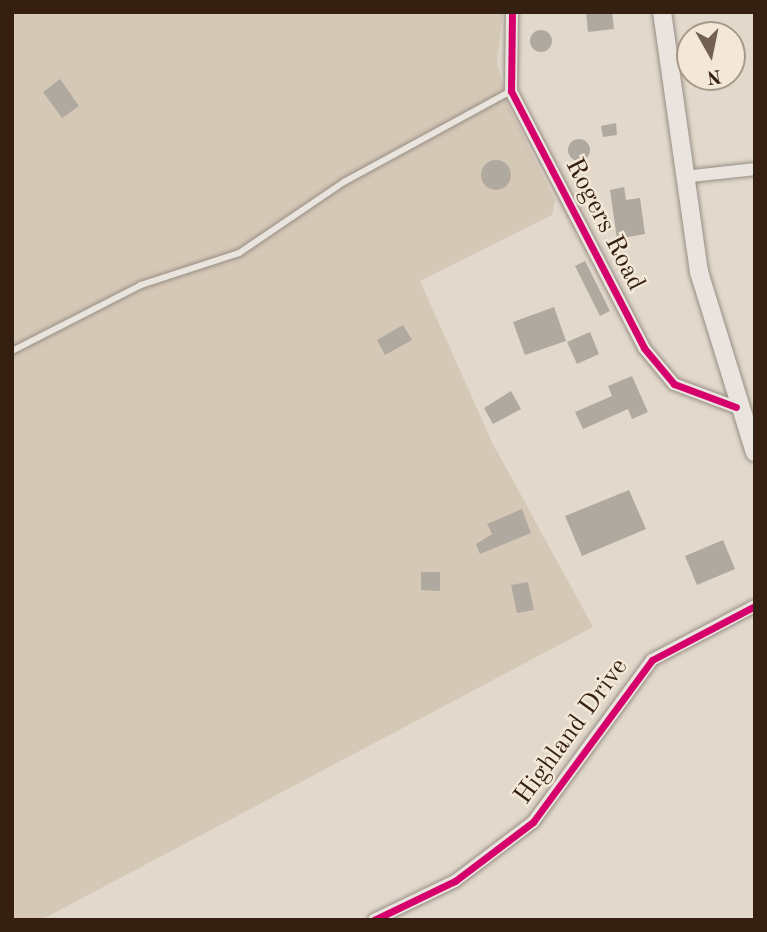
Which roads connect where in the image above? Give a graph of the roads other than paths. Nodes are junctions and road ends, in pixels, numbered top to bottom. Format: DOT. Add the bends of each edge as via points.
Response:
graph roads {
  1 [pos="512,12"];
  2 [pos="662,12"];
  3 [pos="511,91"];
  4 [pos="755,169"];
  5 [pos="683,177"];
  6 [pos="12,351"];
  7 [pos="736,407"];
  8 [pos="755,453"];
  9 [pos="755,606"];
  10 [pos="736,616"];
  11 [pos="755,617"];
  12 [pos="374,920"];
  1 -- 3 [label="street, Rogers Road"];
  2 -- 5 [label="main road"];
  3 -- 6 [label="lane" via="344,182 239,253 141,285"];
  3 -- 7 [label="street, Rogers Road" via="644,348 674,384"];
  4 -- 5 [label="street"];
  5 -- 7 [label="main road" via="699,272"];
  7 -- 8 [label="main road"];
  9 -- 10 [label="street, Highland Drive"];
  10 -- 11 [label="street"];
  10 -- 12 [label="street, Highland Drive" via="652,660 533,822 455,881"];
}
